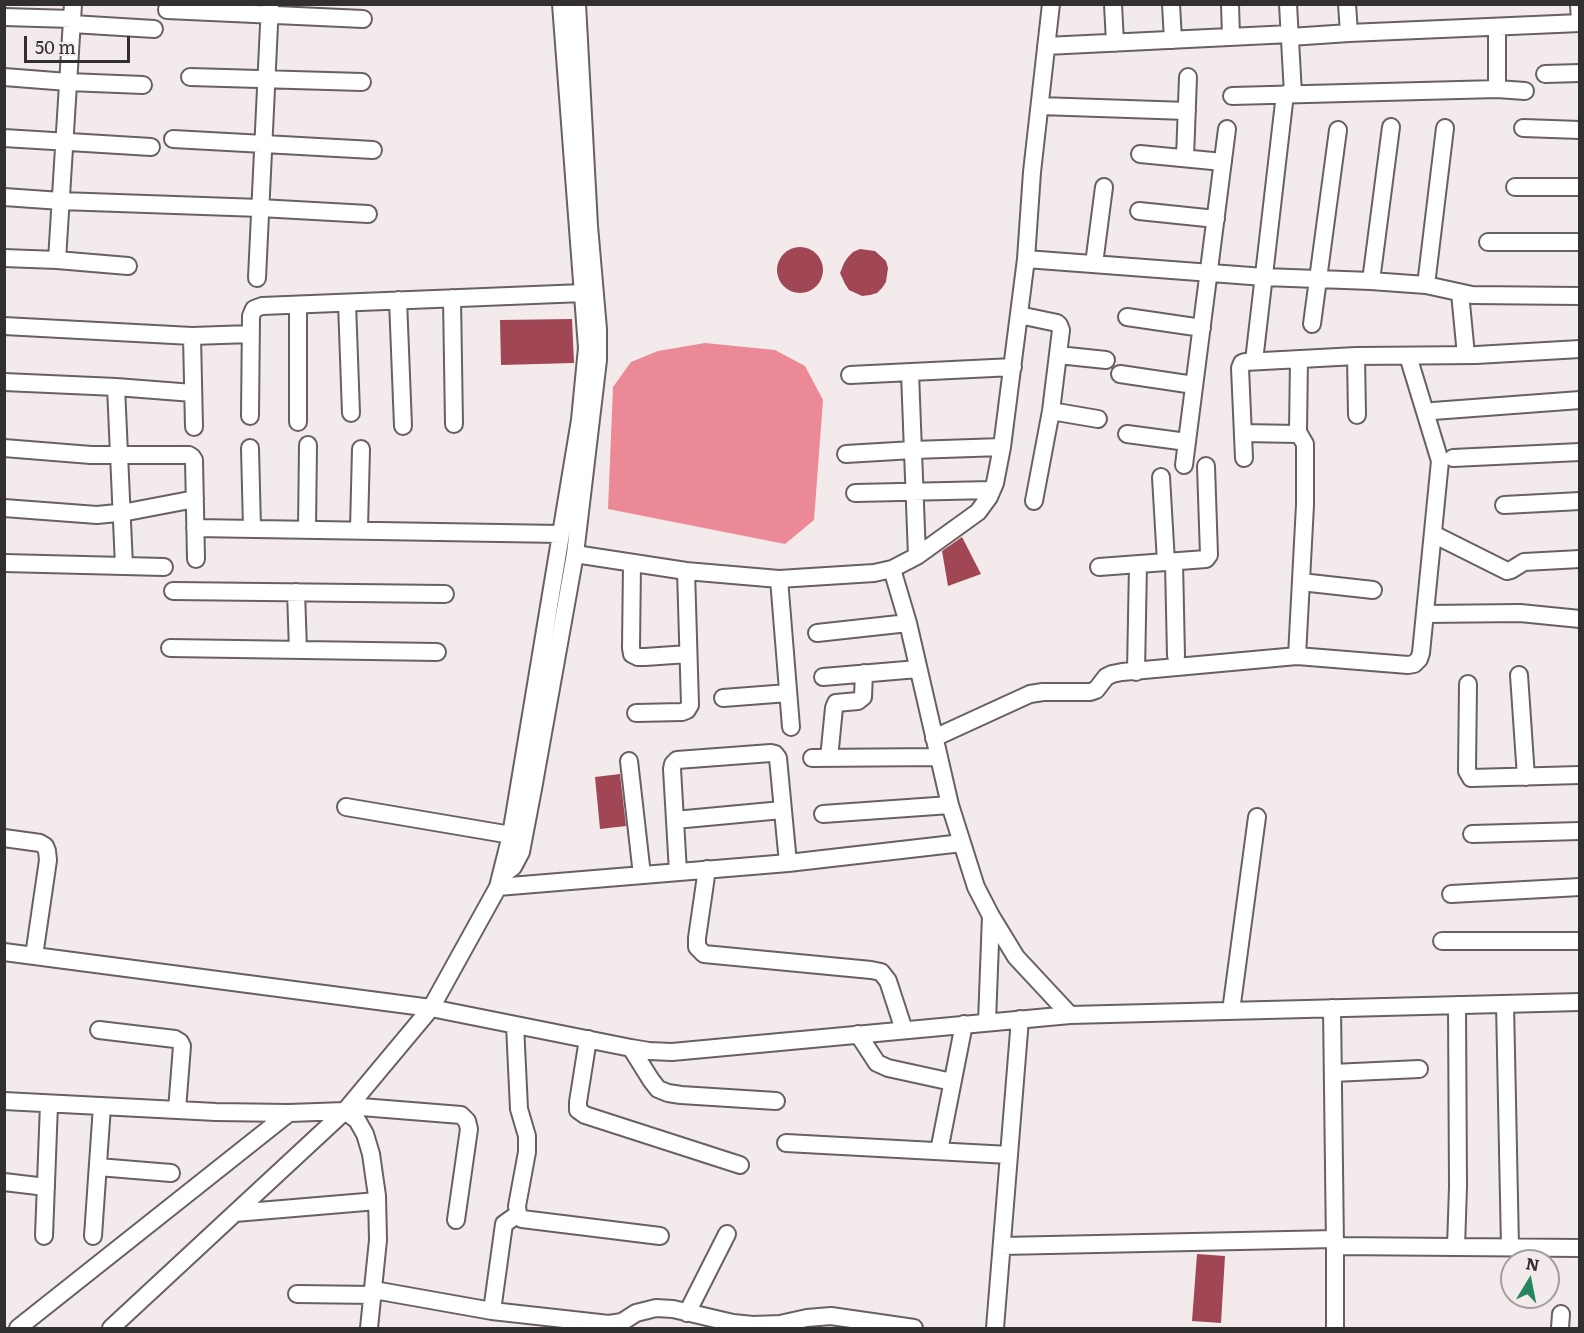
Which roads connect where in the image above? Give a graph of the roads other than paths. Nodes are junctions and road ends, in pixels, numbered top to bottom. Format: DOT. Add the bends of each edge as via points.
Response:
graph roads {
  1 [pos="561,4"];
  2 [pos="577,4"];
  3 [pos="1051,4"];
  4 [pos="1113,4"];
  5 [pos="1171,4"];
  6 [pos="1230,4"];
  7 [pos="1288,4"];
  8 [pos="1347,4"];
  9 [pos="1579,4"];
  10 [pos="167,10"];
  11 [pos="270,10"];
  12 [pos="72,16"];
  13 [pos="4,17"];
  14 [pos="363,19"];
  15 [pos="1580,23"];
  16 [pos="1497,27"];
  17 [pos="154,29"];
  18 [pos="1349,33"];
  19 [pos="1290,36"];
  20 [pos="1232,37"];
  21 [pos="1173,40"];
  22 [pos="1115,43"];
  23 [pos="1046,46"];
  24 [pos="1580,73"];
  25 [pos="1545,74"];
  26 [pos="4,76"];
  27 [pos="190,77"];
  28 [pos="1188,77"];
  29 [pos="267,79"];
  30 [pos="68,82"];
  31 [pos="362,82"];
  32 [pos="143,85"];
  33 [pos="1497,89"];
  34 [pos="1525,91"];
  35 [pos="1289,94"];
  36 [pos="1232,96"];
  37 [pos="1040,106"];
  38 [pos="1187,111"];
  39 [pos="1390,127"];
  40 [pos="1445,128"];
  41 [pos="1523,128"];
  42 [pos="1227,129"];
  43 [pos="1338,130"];
  44 [pos="1580,130"];
  45 [pos="4,138"];
  46 [pos="173,139"];
  47 [pos="65,142"];
  48 [pos="264,143"];
  49 [pos="151,147"];
  50 [pos="373,150"];
  51 [pos="1140,154"];
  52 [pos="1185,159"];
  53 [pos="1223,162"];
  54 [pos="1104,187"];
  55 [pos="1515,187"];
  56 [pos="1580,187"];
  57 [pos="4,197"];
  58 [pos="61,201"];
  59 [pos="261,208"];
  60 [pos="1139,211"];
  61 [pos="368,214"];
  62 [pos="1216,219"];
  63 [pos="1488,242"];
  64 [pos="1580,242"];
  65 [pos="4,258"];
  66 [pos="57,260"];
  67 [pos="1026,260"];
  68 [pos="1094,264"];
  69 [pos="128,266"];
  70 [pos="1209,273"];
  71 [pos="1264,277"];
  72 [pos="257,278"];
  73 [pos="1317,279"];
  74 [pos="1371,281"];
  75 [pos="1426,285"];
  76 [pos="583,293"];
  77 [pos="1460,293"];
  78 [pos="1580,296"];
  79 [pos="452,298"];
  80 [pos="398,300"];
  81 [pos="347,303"];
  82 [pos="298,305"];
  83 [pos="1019,315"];
  84 [pos="1127,317"];
  85 [pos="1312,324"];
  86 [pos="4,326"];
  87 [pos="1202,328"];
  88 [pos="251,334"];
  89 [pos="192,336"];
  90 [pos="1580,349"];
  91 [pos="1058,355"];
  92 [pos="1466,355"];
  93 [pos="1356,356"];
  94 [pos="1408,356"];
  95 [pos="1299,359"];
  96 [pos="1106,360"];
  97 [pos="1254,361"];
  98 [pos="1013,368"];
  99 [pos="910,373"];
  100 [pos="1120,374"];
  101 [pos="850,375"];
  102 [pos="4,382"];
  103 [pos="1194,385"];
  104 [pos="116,387"];
  105 [pos="193,393"];
  106 [pos="1580,400"];
  107 [pos="1051,411"];
  108 [pos="1433,411"];
  109 [pos="351,413"];
  110 [pos="1357,415"];
  111 [pos="250,416"];
  112 [pos="1098,419"];
  113 [pos="298,422"];
  114 [pos="454,424"];
  115 [pos="403,426"];
  116 [pos="194,427"];
  117 [pos="1243,433"];
  118 [pos="1127,434"];
  119 [pos="1298,434"];
  120 [pos="1187,442"];
  121 [pos="308,445"];
  122 [pos="1002,447"];
  123 [pos="4,448"];
  124 [pos="250,448"];
  125 [pos="361,449"];
  126 [pos="913,450"];
  127 [pos="1580,452"];
  128 [pos="846,454"];
  129 [pos="119,456"];
  130 [pos="1244,458"];
  131 [pos="1453,458"];
  132 [pos="1184,465"];
  133 [pos="1206,466"];
  134 [pos="1161,477"];
  135 [pos="992,490"];
  136 [pos="915,491"];
  137 [pos="855,493"];
  138 [pos="195,499"];
  139 [pos="1034,501"];
  140 [pos="1580,501"];
  141 [pos="1504,505"];
  142 [pos="4,508"];
  143 [pos="121,512"];
  144 [pos="195,528"];
  145 [pos="252,528"];
  146 [pos="307,529"];
  147 [pos="359,529"];
  148 [pos="561,534"];
  149 [pos="1433,534"];
  150 [pos="575,554"];
  151 [pos="918,556"];
  152 [pos="196,559"];
  153 [pos="1580,559"];
  154 [pos="1170,562"];
  155 [pos="4,563"];
  156 [pos="632,563"];
  157 [pos="1138,564"];
  158 [pos="124,566"];
  159 [pos="164,567"];
  160 [pos="1099,567"];
  161 [pos="892,569"];
  162 [pos="686,571"];
  163 [pos="779,579"];
  164 [pos="1301,582"];
  165 [pos="1372,590"];
  166 [pos="172,591"];
  167 [pos="298,592"];
  168 [pos="445,594"];
  169 [pos="1425,614"];
  170 [pos="1580,619"];
  171 [pos="908,623"];
  172 [pos="817,633"];
  173 [pos="170,648"];
  174 [pos="298,650"];
  175 [pos="437,652"];
  176 [pos="688,654"];
  177 [pos="1176,656"];
  178 [pos="1297,656"];
  179 [pos="918,669"];
  180 [pos="1136,672"];
  181 [pos="864,673"];
  182 [pos="1519,675"];
  183 [pos="823,677"];
  184 [pos="1468,684"];
  185 [pos="788,693"];
  186 [pos="723,698"];
  187 [pos="636,713"];
  188 [pos="791,727"];
  189 [pos="934,738"];
  190 [pos="939,757"];
  191 [pos="812,758"];
  192 [pos="829,758"];
  193 [pos="629,761"];
  194 [pos="1580,775"];
  195 [pos="1526,777"];
  196 [pos="950,805"];
  197 [pos="346,807"];
  198 [pos="782,810"];
  199 [pos="823,814"];
  200 [pos="1257,817"];
  201 [pos="675,820"];
  202 [pos="1580,831"];
  203 [pos="1472,834"];
  204 [pos="511,835"];
  205 [pos="4,838"];
  206 [pos="962,843"];
  207 [pos="788,863"];
  208 [pos="707,869"];
  209 [pos="678,872"];
  210 [pos="642,875"];
  211 [pos="500,881"];
  212 [pos="1580,887"];
  213 [pos="1451,894"];
  214 [pos="991,916"];
  215 [pos="1442,941"];
  216 [pos="1580,941"];
  217 [pos="4,952"];
  218 [pos="34,956"];
  219 [pos="1580,1002"];
  220 [pos="1505,1004"];
  221 [pos="1457,1005"];
  222 [pos="431,1008"];
  223 [pos="1332,1008"];
  224 [pos="1231,1011"];
  225 [pos="1070,1015"];
  226 [pos="1020,1018"];
  227 [pos="987,1022"];
  228 [pos="964,1024"];
  229 [pos="515,1025"];
  230 [pos="99,1030"];
  231 [pos="904,1030"];
  232 [pos="858,1034"];
  233 [pos="588,1039"];
  234 [pos="631,1048"];
  235 [pos="1419,1069"];
  236 [pos="1333,1074"];
  237 [pos="952,1082"];
  238 [pos="4,1101"];
  239 [pos="776,1101"];
  240 [pos="50,1104"];
  241 [pos="102,1106"];
  242 [pos="347,1109"];
  243 [pos="177,1110"];
  244 [pos="289,1113"];
  245 [pos="786,1143"];
  246 [pos="939,1152"];
  247 [pos="1009,1155"];
  248 [pos="740,1165"];
  249 [pos="98,1167"];
  250 [pos="171,1173"];
  251 [pos="4,1182"];
  252 [pos="46,1187"];
  253 [pos="377,1201"];
  254 [pos="235,1213"];
  255 [pos="518,1214"];
  256 [pos="456,1220"];
  257 [pos="727,1234"];
  258 [pos="44,1236"];
  259 [pos="93,1236"];
  260 [pos="660,1236"];
  261 [pos="1335,1242"];
  262 [pos="1002,1246"];
  263 [pos="1456,1247"];
  264 [pos="1510,1247"];
  265 [pos="1580,1248"];
  266 [pos="374,1292"];
  267 [pos="297,1294"];
  268 [pos="492,1311"];
  269 [pos="687,1312"];
  270 [pos="622,1325"];
  271 [pos="733,1326"];
  272 [pos="116,1328"];
  273 [pos="18,1329"];
  274 [pos="369,1329"];
  275 [pos="914,1329"];
  276 [pos="995,1329"];
  277 [pos="1335,1329"];
  1 -- 76 [label="street"];
  2 -- 150 [label="street" via="598,360"];
  3 -- 23 [label="street"];
  4 -- 22 [label="street"];
  5 -- 21 [label="street"];
  6 -- 20 [label="street"];
  7 -- 19 [label="street"];
  8 -- 18 [label="street"];
  9 -- 15 [label="street"];
  10 -- 11 [label="street"];
  11 -- 14 [label="street"];
  11 -- 29 [label="street"];
  12 -- 13 [label="street"];
  12 -- 17 [label="street"];
  12 -- 30 [label="street"];
  15 -- 16 [label="street"];
  16 -- 18 [label="street"];
  16 -- 33 [label="street"];
  18 -- 19 [label="street"];
  19 -- 20 [label="street"];
  19 -- 35 [label="street"];
  20 -- 21 [label="street"];
  21 -- 22 [label="street"];
  22 -- 23 [label="street"];
  23 -- 37 [label="street"];
  24 -- 25 [label="street"];
  26 -- 30 [label="street"];
  27 -- 29 [label="street"];
  28 -- 38 [label="street"];
  29 -- 31 [label="street"];
  29 -- 48 [label="street"];
  30 -- 32 [label="street"];
  30 -- 47 [label="street"];
  33 -- 34 [label="street"];
  33 -- 35 [label="street"];
  35 -- 36 [label="street"];
  35 -- 71 [label="street"];
  37 -- 38 [label="street"];
  37 -- 67 [label="street"];
  38 -- 52 [label="street"];
  39 -- 74 [label="street"];
  40 -- 75 [label="street"];
  41 -- 44 [label="street"];
  42 -- 53 [label="street"];
  43 -- 73 [label="street"];
  45 -- 47 [label="street"];
  46 -- 48 [label="street"];
  47 -- 49 [label="street"];
  47 -- 58 [label="street"];
  48 -- 50 [label="street"];
  48 -- 59 [label="street"];
  51 -- 52 [label="street"];
  52 -- 53 [label="street"];
  53 -- 62 [label="street"];
  54 -- 68 [label="street"];
  55 -- 56 [label="street"];
  57 -- 58 [label="street"];
  58 -- 59 [label="street"];
  58 -- 66 [label="street"];
  59 -- 61 [label="street"];
  59 -- 72 [label="street"];
  60 -- 62 [label="street"];
  62 -- 70 [label="street"];
  63 -- 64 [label="street"];
  65 -- 66 [label="street"];
  66 -- 69 [label="street"];
  67 -- 68 [label="street"];
  67 -- 83 [label="street"];
  68 -- 70 [label="street"];
  70 -- 71 [label="street"];
  70 -- 87 [label="street"];
  71 -- 73 [label="street"];
  71 -- 97 [label="street"];
  73 -- 74 [label="street"];
  73 -- 85 [label="street"];
  74 -- 75 [label="street"];
  75 -- 77 [label="street"];
  76 -- 79 [label="street"];
  76 -- 148 [label="street" via="587,348 580,420"];
  77 -- 78 [label="street"];
  77 -- 92 [label="street"];
  79 -- 80 [label="street"];
  79 -- 114 [label="street"];
  80 -- 81 [label="street"];
  80 -- 115 [label="street"];
  81 -- 82 [label="street"];
  81 -- 109 [label="street"];
  82 -- 88 [label="street" via="254,309"];
  82 -- 113 [label="street"];
  83 -- 91 [label="street" via="1059,324"];
  83 -- 98 [label="street"];
  84 -- 87 [label="street"];
  86 -- 89 [label="street"];
  87 -- 103 [label="street"];
  88 -- 89 [label="street"];
  88 -- 111 [label="street"];
  89 -- 105 [label="street"];
  90 -- 92 [label="street"];
  91 -- 96 [label="street"];
  91 -- 107 [label="street"];
  92 -- 94 [label="street"];
  93 -- 94 [label="street"];
  93 -- 95 [label="street"];
  93 -- 110 [label="street"];
  94 -- 149 [label="street" via="1440,458"];
  95 -- 97 [label="street"];
  95 -- 119 [label="street"];
  97 -- 117 [label="street" via="1242,363 1240,368"];
  98 -- 99 [label="street"];
  98 -- 122 [label="street"];
  99 -- 101 [label="street"];
  99 -- 126 [label="street"];
  100 -- 103 [label="street"];
  102 -- 104 [label="street"];
  103 -- 120 [label="street"];
  104 -- 105 [label="street"];
  104 -- 129 [label="street"];
  105 -- 116 [label="street"];
  106 -- 108 [label="street"];
  107 -- 112 [label="street"];
  107 -- 139 [label="street"];
  117 -- 119 [label="street"];
  117 -- 130 [label="street"];
  118 -- 120 [label="street"];
  119 -- 164 [label="street" via="1305,444"];
  120 -- 132 [label="street"];
  121 -- 146 [label="street"];
  122 -- 126 [label="street"];
  122 -- 135 [label="street"];
  123 -- 129 [label="street"];
  124 -- 145 [label="street"];
  125 -- 147 [label="street"];
  126 -- 128 [label="street"];
  126 -- 136 [label="street"];
  127 -- 131 [label="street"];
  129 -- 138 [label="street" via="189,455 194,460"];
  129 -- 143 [label="street"];
  133 -- 154 [label="street" via="1209,555 1206,559"];
  134 -- 154 [label="street"];
  135 -- 136 [label="street"];
  135 -- 151 [label="street" via="978,512"];
  136 -- 137 [label="street"];
  136 -- 151 [label="street"];
  138 -- 143 [label="street"];
  138 -- 144 [label="street"];
  140 -- 141 [label="street"];
  142 -- 143 [label="street" via="79,515"];
  143 -- 158 [label="street"];
  144 -- 145 [label="street"];
  144 -- 152 [label="street"];
  145 -- 146 [label="street"];
  146 -- 147 [label="street"];
  147 -- 148 [label="street"];
  148 -- 204 [label="street"];
  149 -- 153 [label="street" via="1507,571 1524,562"];
  149 -- 169 [label="street"];
  150 -- 156 [label="street"];
  150 -- 211 [label="street" via="520,852"];
  151 -- 161 [label="street"];
  154 -- 157 [label="street"];
  154 -- 177 [label="street"];
  155 -- 158 [label="street"];
  156 -- 162 [label="street"];
  156 -- 176 [label="street" via="632,654"];
  157 -- 160 [label="street"];
  157 -- 180 [label="street"];
  158 -- 159 [label="street"];
  161 -- 163 [label="street"];
  161 -- 171 [label="street"];
  162 -- 163 [label="street"];
  162 -- 176 [label="street"];
  163 -- 185 [label="street"];
  164 -- 165 [label="street"];
  164 -- 178 [label="street"];
  166 -- 167 [label="street"];
  167 -- 168 [label="street"];
  167 -- 174 [label="street"];
  169 -- 170 [label="street" via="1520,614"];
  169 -- 178 [label="street" via="1421,653 1413,664"];
  171 -- 172 [label="street"];
  171 -- 179 [label="street"];
  173 -- 174 [label="street"];
  174 -- 175 [label="street"];
  176 -- 187 [label="street" via="687,710"];
  178 -- 180 [label="street"];
  179 -- 181 [label="street"];
  179 -- 189 [label="street"];
  180 -- 189 [label="street" via="1112,674 1090,692 1030,694"];
  181 -- 183 [label="street"];
  181 -- 192 [label="street" via="863,697 836,703"];
  182 -- 195 [label="street"];
  184 -- 195 [label="street" via="1467,771 1476,778"];
  185 -- 186 [label="street"];
  185 -- 188 [label="street"];
  189 -- 190 [label="street"];
  190 -- 192 [label="street"];
  190 -- 196 [label="street"];
  191 -- 192 [label="street"];
  193 -- 210 [label="street"];
  194 -- 195 [label="street"];
  196 -- 199 [label="street"];
  196 -- 206 [label="street"];
  197 -- 204 [label="street"];
  198 -- 201 [label="street"];
  198 -- 201 [label="street" via="775,754 677,760 672,764"];
  198 -- 207 [label="street"];
  200 -- 224 [label="street"];
  201 -- 209 [label="street"];
  202 -- 203 [label="street"];
  204 -- 211 [label="street"];
  205 -- 218 [label="street" via="34,841 45,846 47,852"];
  206 -- 207 [label="street"];
  206 -- 214 [label="street"];
  207 -- 208 [label="street"];
  208 -- 209 [label="street"];
  208 -- 231 [label="street" via="697,947 704,954 881,972 888,981"];
  209 -- 210 [label="street"];
  210 -- 211 [label="street"];
  211 -- 222 [label="street"];
  212 -- 213 [label="street"];
  214 -- 225 [label="street" via="1016,957"];
  214 -- 227 [label="street"];
  215 -- 216 [label="street"];
  217 -- 218 [label="street"];
  218 -- 222 [label="street"];
  219 -- 220 [label="street"];
  220 -- 221 [label="street"];
  220 -- 264 [label="street"];
  221 -- 223 [label="street"];
  221 -- 263 [label="street"];
  222 -- 229 [label="street"];
  222 -- 242 [label="street"];
  223 -- 224 [label="street"];
  223 -- 236 [label="street"];
  224 -- 225 [label="street"];
  225 -- 226 [label="street"];
  226 -- 227 [label="street"];
  226 -- 247 [label="street"];
  227 -- 228 [label="street"];
  228 -- 231 [label="street"];
  228 -- 237 [label="street"];
  229 -- 233 [label="street"];
  229 -- 255 [label="street" via="519,1109 527,1136"];
  230 -- 243 [label="street" via="180,1042"];
  231 -- 232 [label="street"];
  232 -- 234 [label="street" via="672,1052"];
  232 -- 237 [label="street" via="877,1063"];
  233 -- 234 [label="street"];
  233 -- 248 [label="street" via="578,1110"];
  234 -- 239 [label="street" via="658,1089 681,1095"];
  235 -- 236 [label="street"];
  236 -- 261 [label="street"];
  237 -- 246 [label="street"];
  238 -- 240 [label="street"];
  240 -- 241 [label="street"];
  240 -- 252 [label="street"];
  241 -- 243 [label="street"];
  241 -- 249 [label="street"];
  242 -- 244 [label="street"];
  242 -- 253 [label="street" via="366,1134"];
  242 -- 254 [label="street"];
  242 -- 256 [label="street" via="461,1115 467,1121"];
  243 -- 244 [label="street"];
  244 -- 273 [label="street"];
  245 -- 246 [label="street"];
  246 -- 247 [label="street"];
  247 -- 262 [label="street"];
  249 -- 250 [label="street"];
  249 -- 259 [label="street"];
  251 -- 252 [label="street"];
  252 -- 258 [label="street"];
  253 -- 254 [label="street"];
  253 -- 266 [label="street"];
  254 -- 272 [label="street"];
  255 -- 260 [label="street" via="522,1219"];
  255 -- 268 [label="street" via="504,1224"];
  257 -- 269 [label="street"];
  261 -- 262 [label="street"];
  261 -- 263 [label="street"];
  261 -- 277 [label="street"];
  262 -- 276 [label="street"];
  263 -- 264 [label="street"];
  264 -- 265 [label="street"];
  266 -- 267 [label="street"];
  266 -- 268 [label="street"];
  266 -- 274 [label="street"];
  268 -- 270 [label="street"];
  269 -- 270 [label="street" via="656,1308 636,1313"];
  269 -- 271 [label="street"];
  271 -- 275 [label="street" via="831,1316"];
}
